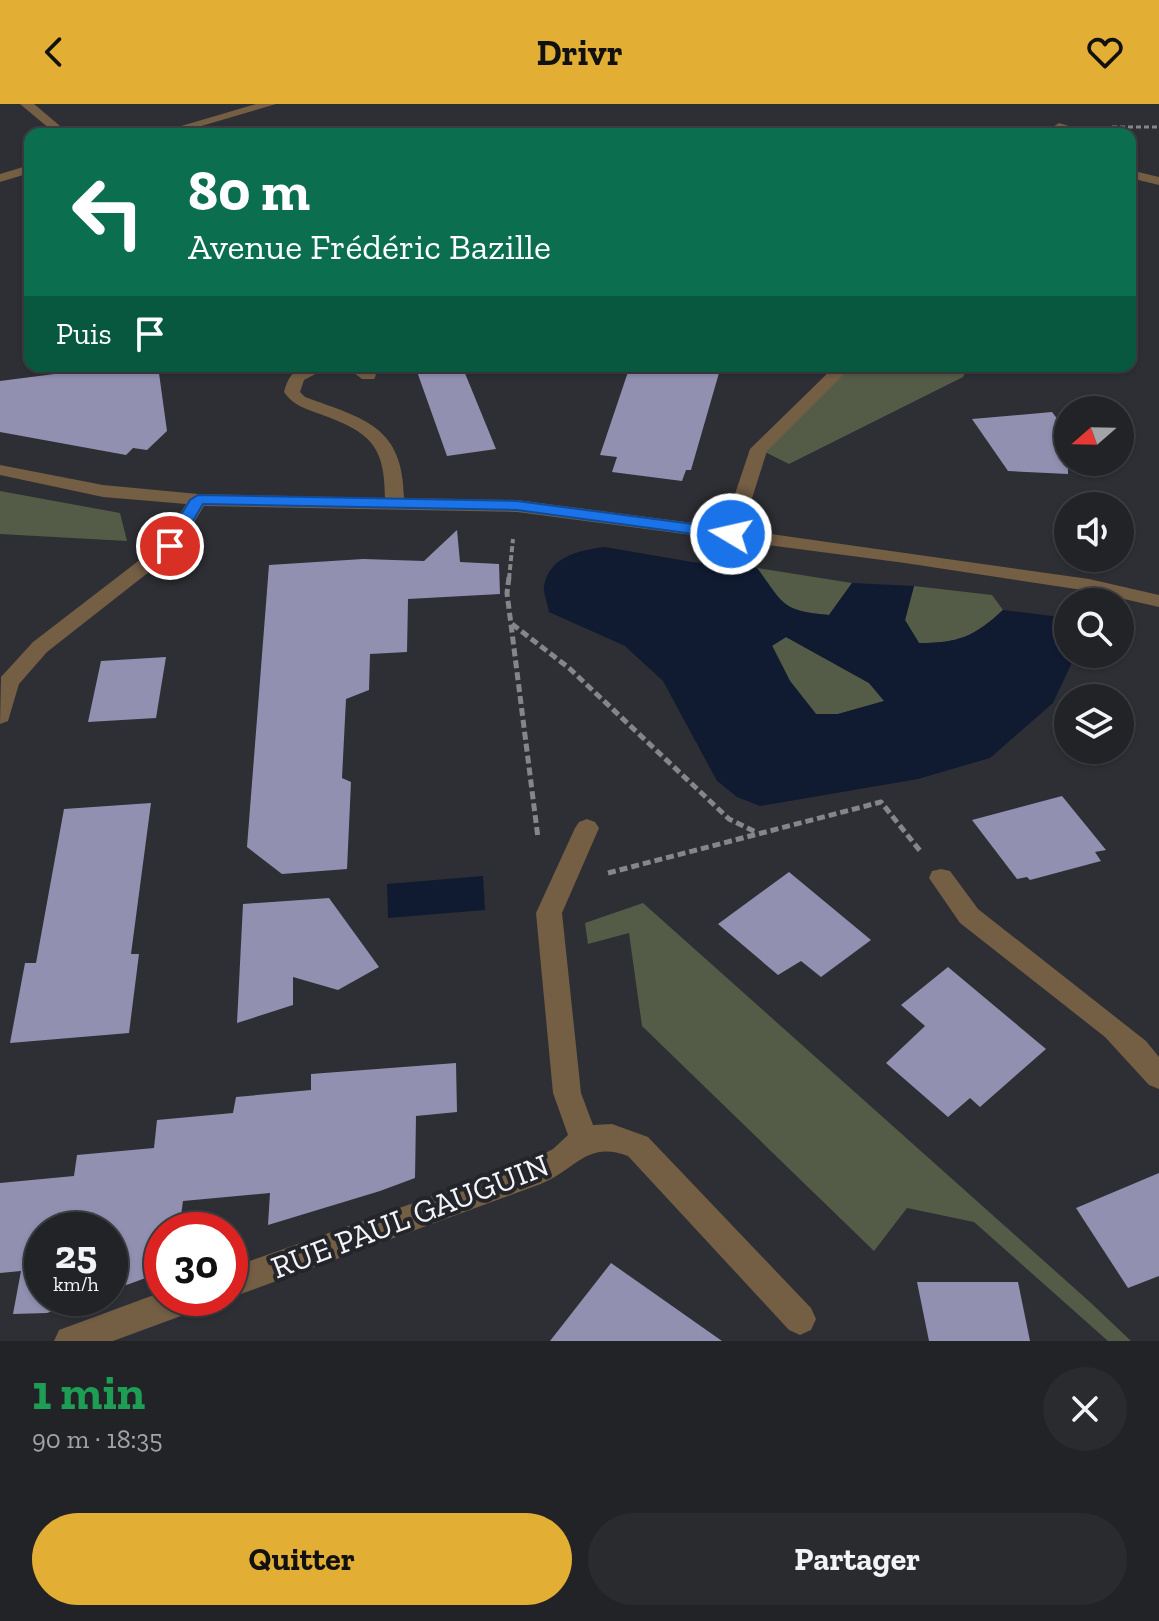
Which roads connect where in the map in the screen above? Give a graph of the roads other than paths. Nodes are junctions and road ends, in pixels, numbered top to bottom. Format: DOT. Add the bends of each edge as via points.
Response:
graph roads {
  1 [pos="26,104"];
  2 [pos="270,104"];
  3 [pos="1059,127"];
  4 [pos="51,128"];
  5 [pos="182,128"];
  6 [pos="1062,128"];
  7 [pos="24,171"];
  8 [pos="1136,175"];
  9 [pos="0,178"];
  10 [pos="1159,181"];
  11 [pos="305,372"];
  12 [pos="365,372"];
  13 [pos="838,372"];
  14 [pos="368,375"];
  15 [pos="0,470"];
  16 [pos="198,500"];
  17 [pos="395,505"];
  18 [pos="731,534"];
  19 [pos="1159,601"];
  20 [pos="4,681"];
  21 [pos="0,716"];
  22 [pos="587,828"];
  23 [pos="941,878"];
  24 [pos="1159,1077"];
  25 [pos="584,1139"];
  26 [pos="248,1277"];
  27 [pos="144,1315"];
  28 [pos="800,1319"];
  29 [pos="79,1339"];
  1 -- 4 [label="street"];
  2 -- 5 [label="street"];
  3 -- 6 [label="street"];
  7 -- 9 [label="street"];
  8 -- 10 [label="street"];
  11 -- 17 [label="street" via="296,378 292,392 299,401 369,431 383,443 393,462"];
  12 -- 14 [label="street"];
  13 -- 18 [label="street" via="759,449"];
  15 -- 16 [label="street" via="103,491"];
  16 -- 17 [label="street"];
  16 -- 20 [label="street" via="170,546"];
  17 -- 18 [label="street" via="517,506"];
  18 -- 19 [label="street" via="1074,583"];
  20 -- 21 [label="street"];
  22 -- 25 [label="street" via="549,913 567,1093"];
  23 -- 24 [label="street" via="969,916 1114,1029"];
  25 -- 26 [label="street, RUE PAUL GAUGUIN" via="538,1172"];
  25 -- 28 [label="street" via="612,1137 638,1146"];
  27 -- 29 [label="street"];
}
